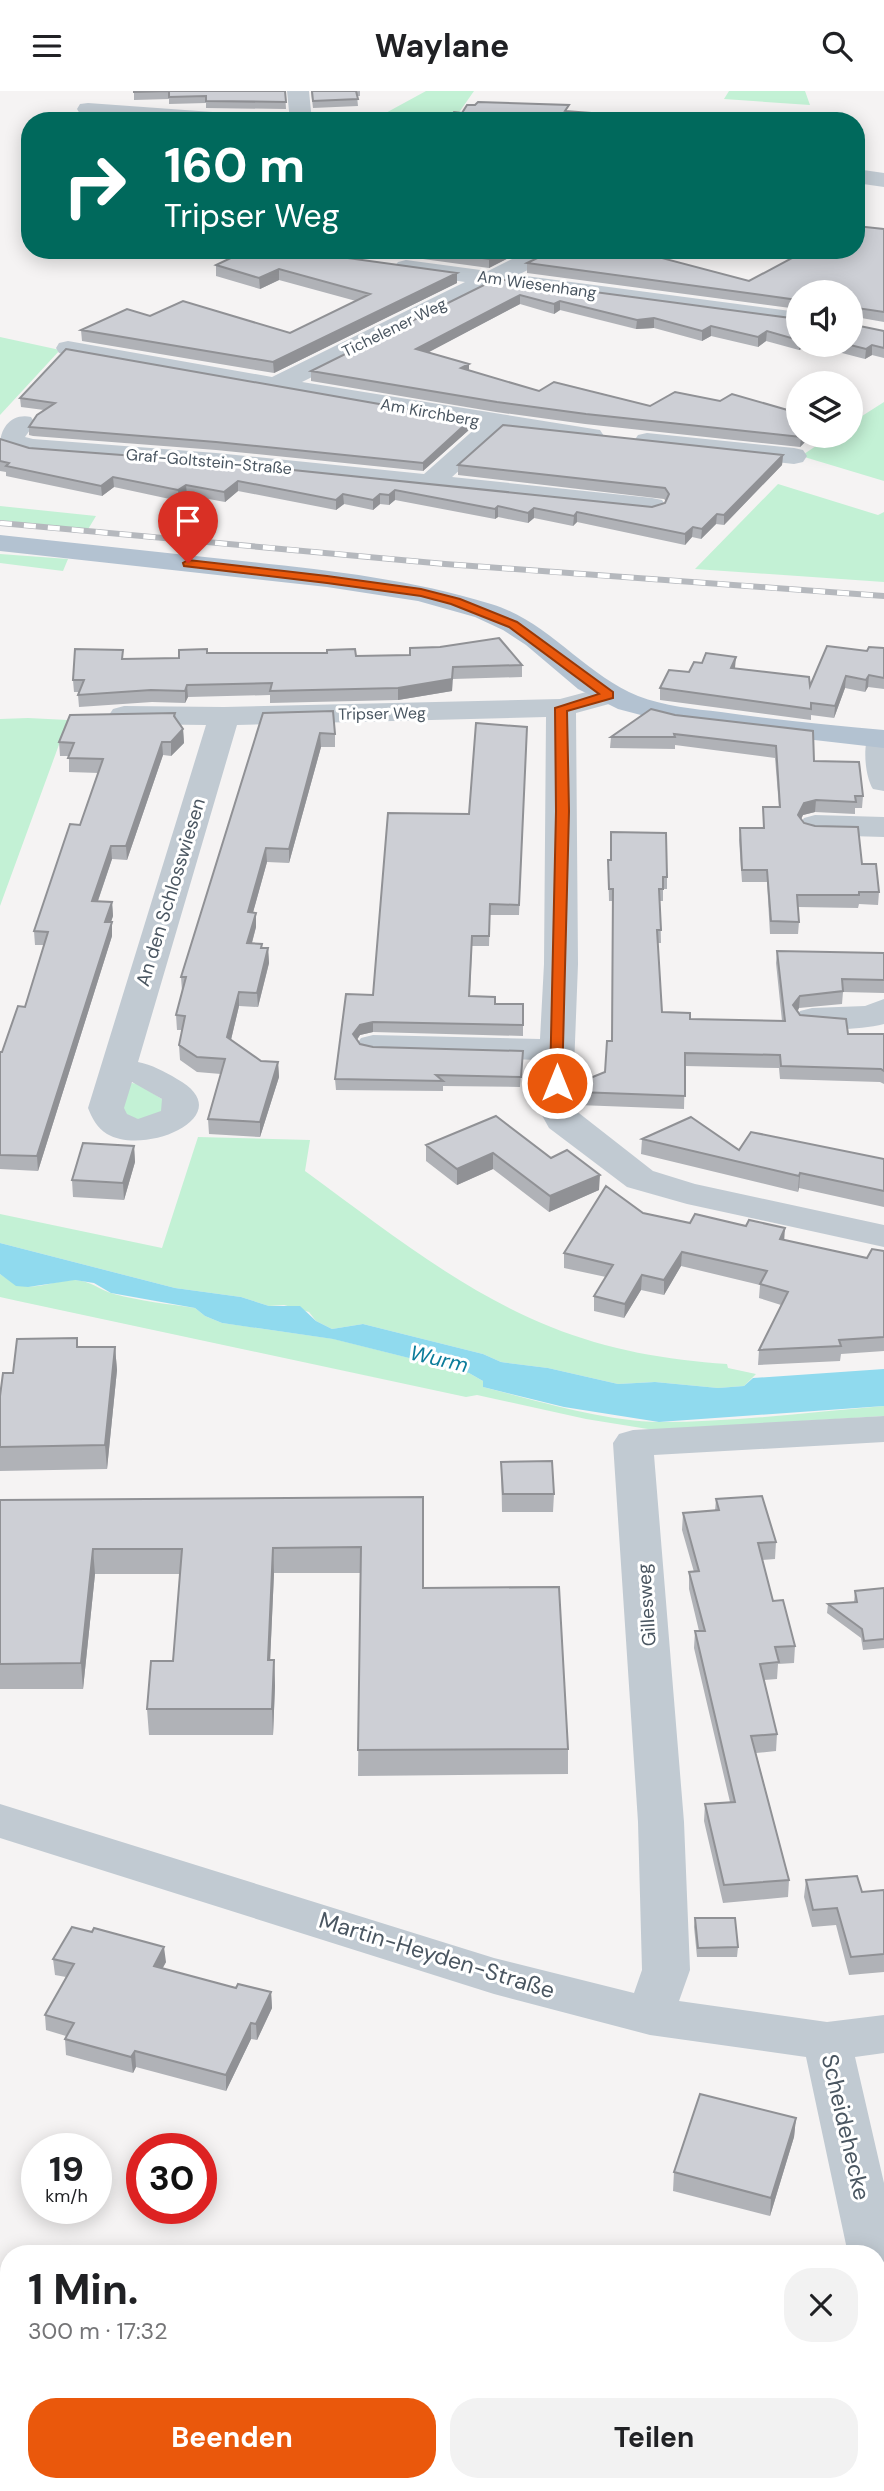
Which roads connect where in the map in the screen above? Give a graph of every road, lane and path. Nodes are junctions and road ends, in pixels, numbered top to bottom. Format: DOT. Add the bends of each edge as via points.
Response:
graph roads {
  1 [pos="298,91"];
  2 [pos="88,109"];
  3 [pos="130,112"];
  4 [pos="300,112"];
  5 [pos="865,177"];
  6 [pos="884,180"];
  7 [pos="532,259"];
  8 [pos="386,264"];
  9 [pos="495,278"];
  10 [pos="786,317"];
  11 [pos="68,348"];
  12 [pos="276,385"];
  13 [pos="22,423"];
  14 [pos="496,423"];
  15 [pos="794,456"];
  16 [pos="432,482"];
  17 [pos="652,506"];
  18 [pos="0,543"];
  19 [pos="609,695"];
  20 [pos="561,708"];
  21 [pos="93,716"];
  22 [pos="224,716"];
  23 [pos="882,739"];
  24 [pos="884,782"];
  25 [pos="814,825"];
  26 [pos="884,827"];
  27 [pos="884,1009"];
  28 [pos="812,1018"];
  29 [pos="373,1045"];
  30 [pos="556,1050"];
  31 [pos="120,1069"];
  32 [pos="884,1236"];
  33 [pos="884,1429"];
  34 [pos="0,1821"];
  35 [pos="650,2016"];
  36 [pos="884,2034"];
  37 [pos="827,2041"];
  38 [pos="872,2245"];
  1 -- 4 [label="street"];
  2 -- 3 [label="street"];
  5 -- 6 [label="street"];
  7 -- 9 [label="street, Tichelener Weg"];
  8 -- 9 [label="street, Am Wiesenhang"];
  9 -- 10 [label="street, Am Wiesenhang"];
  9 -- 12 [label="street, Tichelener Weg"];
  11 -- 12 [label="street, Am Kirchberg"];
  12 -- 14 [label="street, Am Kirchberg"];
  13 -- 16 [label="street, Graf-Goltstein-Straße" via="9,440 30,447"];
  14 -- 15 [label="street, Am Kirchberg"];
  14 -- 16 [label="street"];
  16 -- 17 [label="street, Graf-Goltstein-Straße"];
  18 -- 19 [label="main road" via="421,593 513,624"];
  19 -- 20 [label="street, Tripser Weg"];
  19 -- 23 [label="main road" via="675,715"];
  20 -- 22 [label="street, Tripser Weg"];
  20 -- 30 [label="street" via="561,964"];
  21 -- 22 [label="street, Tripser Weg"];
  22 -- 31 [label="street, An den Schlosswiesen"];
  23 -- 24 [label="street"];
  25 -- 26 [label="street"];
  27 -- 28 [label="street" via="873,1016"];
  29 -- 30 [label="street"];
  30 -- 32 [label="street" via="557,1110 562,1120 640,1179"];
  33 -- 35 [label="street, Gillesweg" via="633,1443 661,1822 666,1971"];
  34 -- 35 [label="street, Martin-Heyden-Straße" via="495,1976"];
  35 -- 37 [label="street, Martin-Heyden-Straße"];
  36 -- 37 [label="street, Martin-Heyden-Straße"];
  37 -- 38 [label="street, Scheidehecke"];
}
